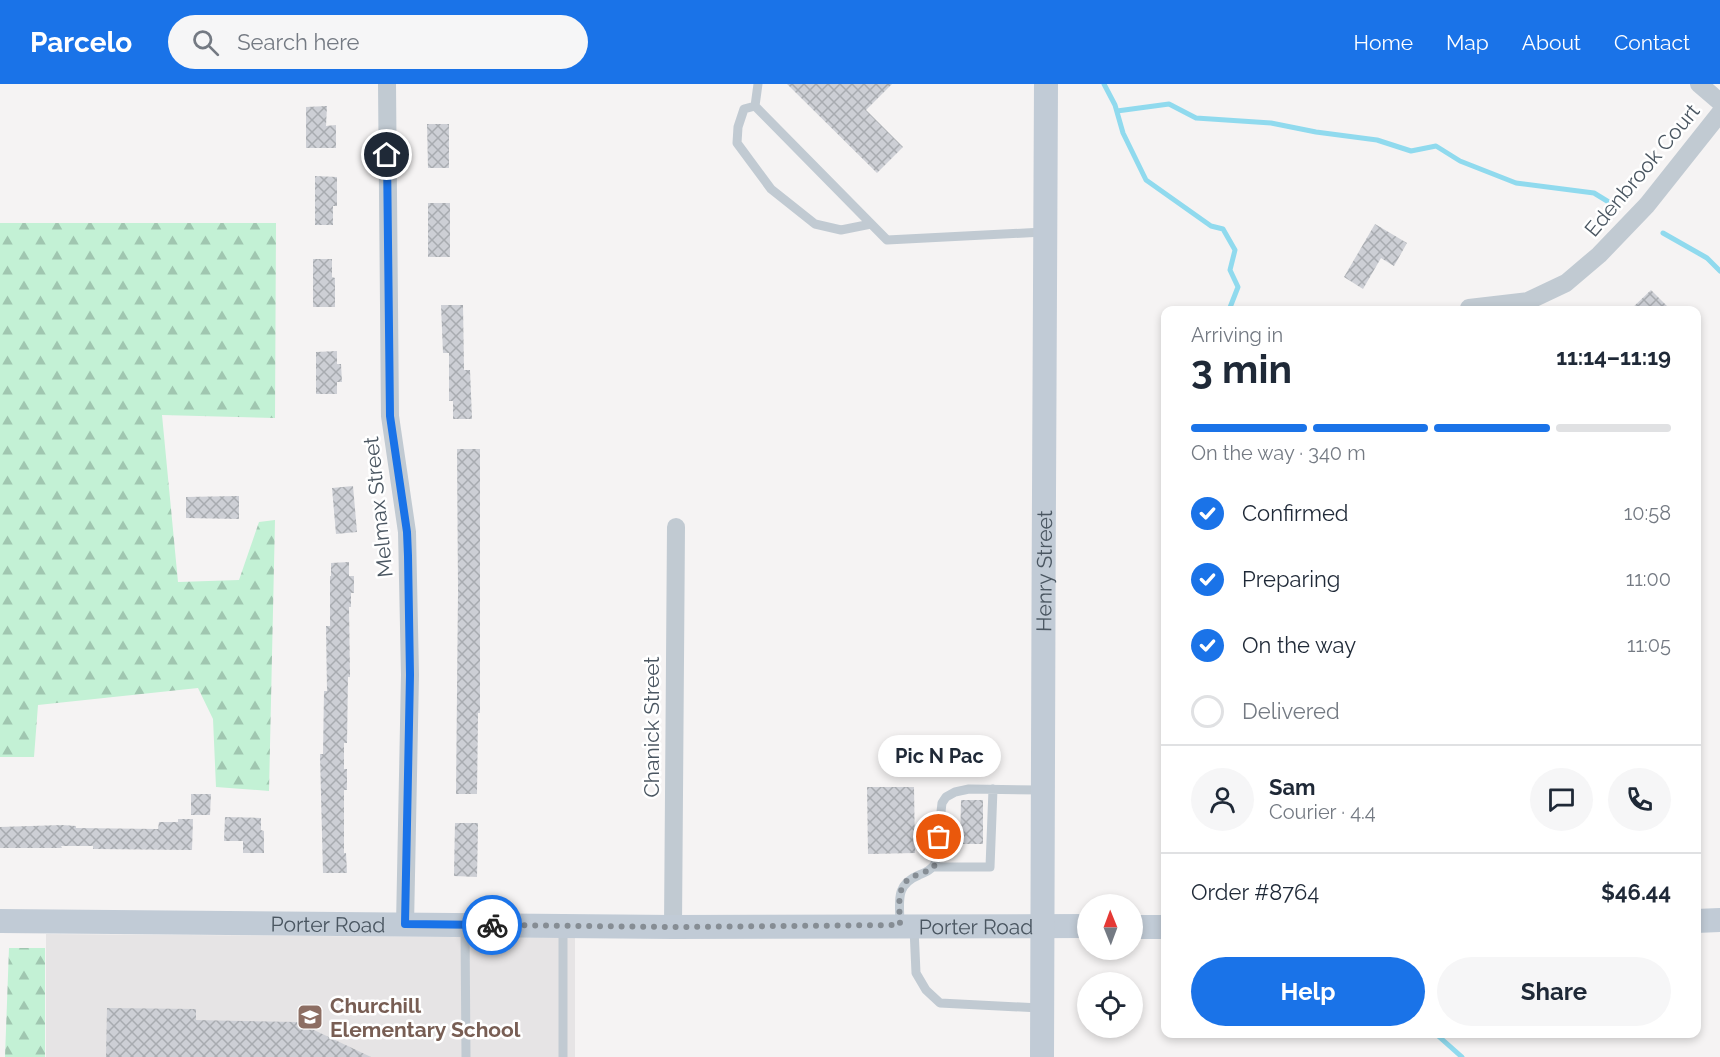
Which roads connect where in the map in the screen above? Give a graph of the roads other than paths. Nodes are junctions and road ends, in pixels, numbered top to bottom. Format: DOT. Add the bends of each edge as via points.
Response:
graph roads {
  1 [pos="387,84"];
  2 [pos="758,84"];
  3 [pos="1046,84"];
  4 [pos="1699,84"];
  5 [pos="1720,102"];
  6 [pos="755,106"];
  7 [pos="1720,113"];
  8 [pos="871,224"];
  9 [pos="1046,232"];
  10 [pos="1486,306"];
  11 [pos="676,527"];
  12 [pos="993,789"];
  13 [pos="1043,790"];
  14 [pos="934,867"];
  15 [pos="1720,920"];
  16 [pos="0,921"];
  17 [pos="1701,921"];
  18 [pos="405,924"];
  19 [pos="465,925"];
  20 [pos="907,925"];
  21 [pos="563,926"];
  22 [pos="1041,926"];
  23 [pos="1077,926"];
  24 [pos="673,927"];
  25 [pos="1143,927"];
  26 [pos="1161,927"];
  27 [pos="1042,1008"];
  28 [pos="466,1057"];
  29 [pos="563,1057"];
  30 [pos="1042,1057"];
  1 -- 18 [label="street, Melmax Street" via="390,416 408,556"];
  2 -- 6 [label="lane"];
  3 -- 9 [label="street, Henry Street"];
  4 -- 5 [label="street"];
  6 -- 8 [label="lane"];
  6 -- 8 [label="lane" via="744,109 737,143 771,189 815,224 841,230"];
  7 -- 10 [label="street, Edenbrook Court" via="1647,205 1566,283 1528,301"];
  8 -- 9 [label="lane" via="887,240"];
  9 -- 13 [label="street, Henry Street"];
  11 -- 24 [label="street, Chanick Street"];
  12 -- 13 [label="lane"];
  12 -- 14 [label="lane" via="969,789 946,797"];
  12 -- 14 [label="lane" via="990,867"];
  13 -- 22 [label="street, Henry Street"];
  14 -- 20 [label="lane" via="903,885 900,893"];
  15 -- 17 [label="street"];
  16 -- 18 [label="street, Porter Road"];
  18 -- 19 [label="street, Porter Road"];
  19 -- 21 [label="street, Porter Road"];
  19 -- 28 [label="lane"];
  20 -- 22 [label="street, Porter Road"];
  20 -- 24 [label="street, Porter Road"];
  20 -- 27 [label="lane" via="916,973 940,1003"];
  21 -- 24 [label="street, Porter Road"];
  21 -- 29 [label="lane"];
  22 -- 23 [label="street, Porter Road"];
  22 -- 27 [label="street, Henry Street"];
  25 -- 26 [label="street"];
  27 -- 30 [label="street, Henry Street"];
}
